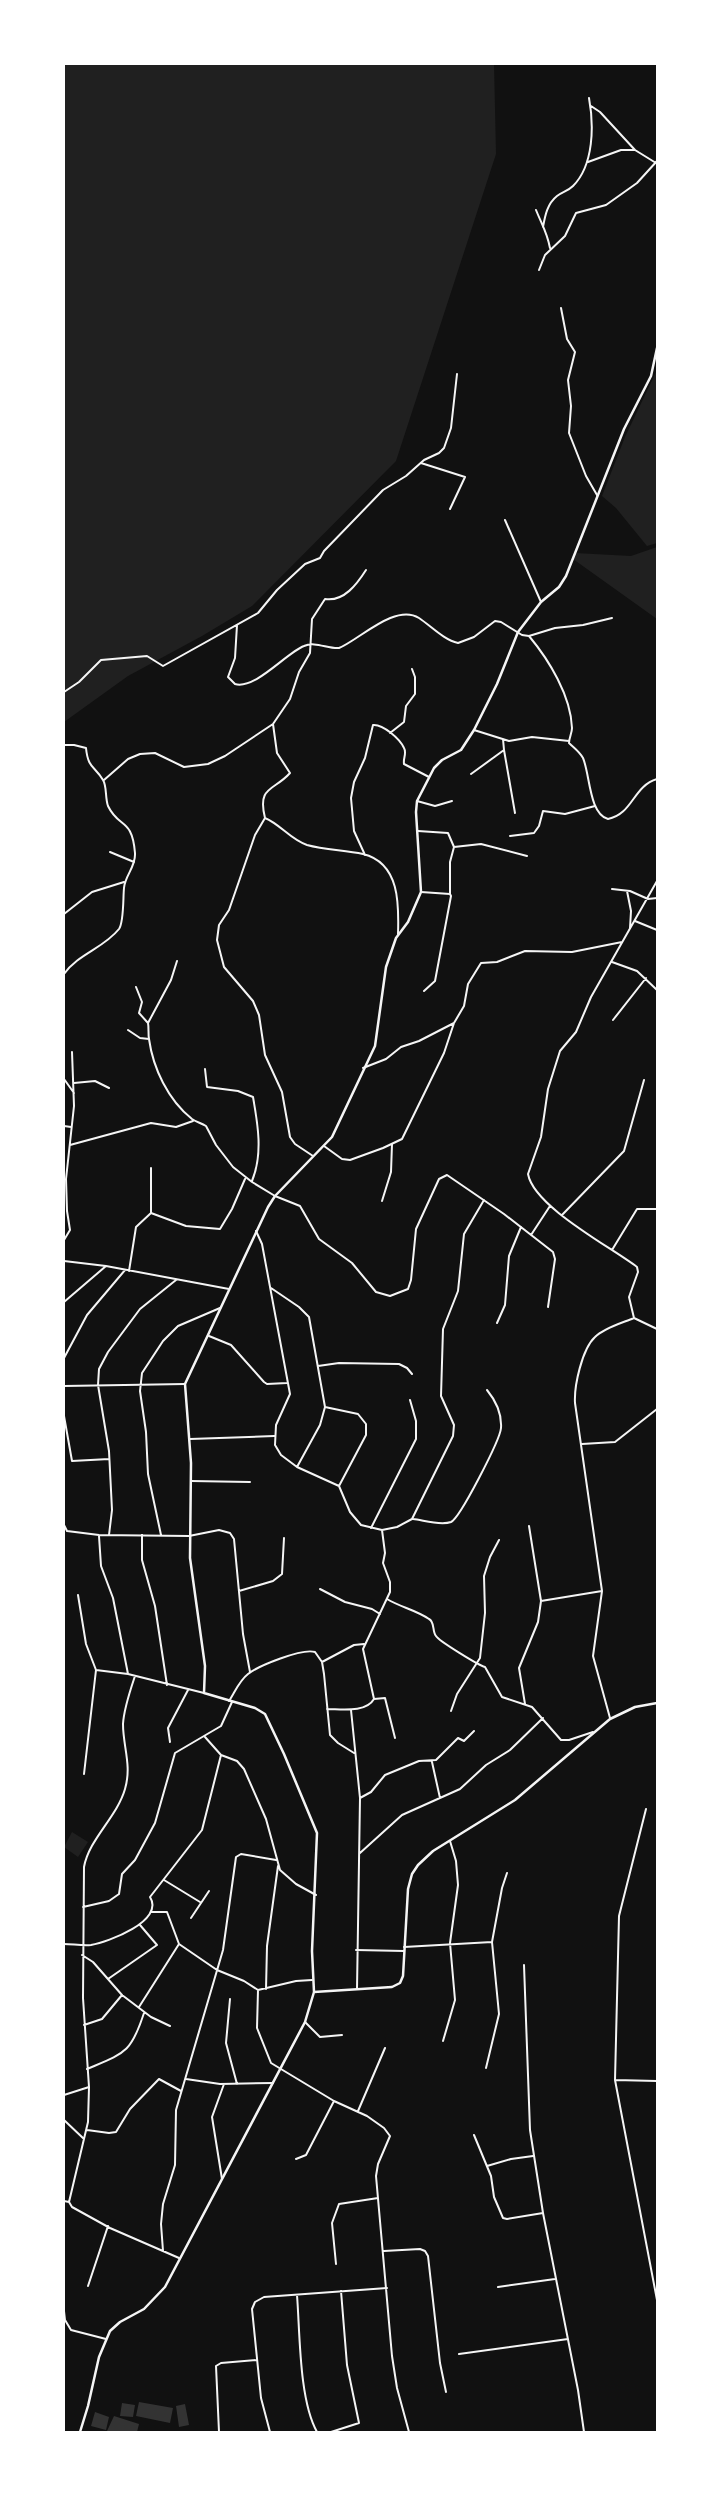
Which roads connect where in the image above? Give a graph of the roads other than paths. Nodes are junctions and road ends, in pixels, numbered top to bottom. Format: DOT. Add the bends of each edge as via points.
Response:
graph roads {
  1 [pos="589,98"];
  2 [pos="590,106"];
  3 [pos="635,150"];
  4 [pos="588,162"];
  5 [pos="657,162"];
  6 [pos="536,210"];
  7 [pos="543,227"];
  8 [pos="550,248"];
  9 [pos="539,270"];
  10 [pos="561,308"];
  11 [pos="657,348"];
  12 [pos="457,374"];
  13 [pos="421,463"];
  14 [pos="597,495"];
  15 [pos="450,509"];
  16 [pos="505,520"];
  17 [pos="366,570"];
  18 [pos="541,602"];
  19 [pos="612,618"];
  20 [pos="237,625"];
  21 [pos="518,632"];
  22 [pos="529,636"];
  23 [pos="311,644"];
  24 [pos="412,670"];
  25 [pos="64,692"];
  26 [pos="273,724"];
  27 [pos="474,730"];
  28 [pos="390,733"];
  29 [pos="503,739"];
  30 [pos="569,741"];
  31 [pos="64,745"];
  32 [pos="504,750"];
  33 [pos="471,774"];
  34 [pos="429,777"];
  35 [pos="657,779"];
  36 [pos="104,780"];
  37 [pos="418,801"];
  38 [pos="452,801"];
  39 [pos="595,806"];
  40 [pos="515,813"];
  41 [pos="265,818"];
  42 [pos="418,831"];
  43 [pos="510,836"];
  44 [pos="454,848"];
  45 [pos="110,852"];
  46 [pos="365,854"];
  47 [pos="527,856"];
  48 [pos="134,862"];
  49 [pos="124,882"];
  50 [pos="657,882"];
  51 [pos="612,889"];
  52 [pos="626,890"];
  53 [pos="421,892"];
  54 [pos="450,894"];
  55 [pos="657,898"];
  56 [pos="648,899"];
  57 [pos="64,914"];
  58 [pos="635,921"];
  59 [pos="630,930"];
  60 [pos="657,930"];
  61 [pos="398,935"];
  62 [pos="622,942"];
  63 [pos="177,961"];
  64 [pos="612,962"];
  65 [pos="64,974"];
  66 [pos="646,978"];
  67 [pos="136,987"];
  68 [pos="657,990"];
  69 [pos="424,991"];
  70 [pos="613,1020"];
  71 [pos="148,1023"];
  72 [pos="454,1023"];
  73 [pos="128,1030"];
  74 [pos="149,1039"];
  75 [pos="72,1052"];
  76 [pos="363,1068"];
  77 [pos="205,1069"];
  78 [pos="64,1079"];
  79 [pos="644,1080"];
  80 [pos="74,1083"];
  81 [pos="109,1088"];
  82 [pos="74,1093"];
  83 [pos="194,1121"];
  84 [pos="64,1126"];
  85 [pos="70,1127"];
  86 [pos="392,1144"];
  87 [pos="70,1145"];
  88 [pos="324,1146"];
  89 [pos="314,1157"];
  90 [pos="151,1168"];
  91 [pos="246,1178"];
  92 [pos="252,1182"];
  93 [pos="275,1196"];
  94 [pos="484,1200"];
  95 [pos="382,1201"];
  96 [pos="550,1206"];
  97 [pos="64,1208"];
  98 [pos="657,1209"];
  99 [pos="67,1211"];
  100 [pos="151,1213"];
  101 [pos="562,1215"];
  102 [pos="521,1227"];
  103 [pos="256,1230"];
  104 [pos="531,1235"];
  105 [pos="64,1240"];
  106 [pos="612,1250"];
  107 [pos="64,1261"];
  108 [pos="106,1266"];
  109 [pos="127,1271"];
  110 [pos="176,1280"];
  111 [pos="271,1288"];
  112 [pos="230,1290"];
  113 [pos="64,1302"];
  114 [pos="222,1307"];
  115 [pos="548,1307"];
  116 [pos="634,1318"];
  117 [pos="497,1323"];
  118 [pos="657,1329"];
  119 [pos="207,1336"];
  120 [pos="64,1358"];
  121 [pos="318,1366"];
  122 [pos="412,1374"];
  123 [pos="287,1382"];
  124 [pos="140,1384"];
  125 [pos="185,1384"];
  126 [pos="98,1385"];
  127 [pos="64,1386"];
  128 [pos="487,1390"];
  129 [pos="410,1400"];
  130 [pos="326,1407"];
  131 [pos="657,1409"];
  132 [pos="64,1416"];
  133 [pos="274,1436"];
  134 [pos="190,1440"];
  135 [pos="582,1444"];
  136 [pos="110,1459"];
  137 [pos="297,1467"];
  138 [pos="191,1481"];
  139 [pos="250,1482"];
  140 [pos="339,1486"];
  141 [pos="412,1519"];
  142 [pos="64,1524"];
  143 [pos="529,1526"];
  144 [pos="371,1528"];
  145 [pos="382,1530"];
  146 [pos="100,1535"];
  147 [pos="109,1535"];
  148 [pos="142,1535"];
  149 [pos="161,1535"];
  150 [pos="189,1536"];
  151 [pos="284,1538"];
  152 [pos="499,1540"];
  153 [pos="320,1589"];
  154 [pos="239,1591"];
  155 [pos="602,1591"];
  156 [pos="78,1594"];
  157 [pos="386,1599"];
  158 [pos="541,1601"];
  159 [pos="380,1614"];
  160 [pos="364,1644"];
  161 [pos="322,1662"];
  162 [pos="476,1665"];
  163 [pos="96,1670"];
  164 [pos="250,1672"];
  165 [pos="128,1674"];
  166 [pos="135,1676"];
  167 [pos="167,1685"];
  168 [pos="188,1690"];
  169 [pos="204,1693"];
  170 [pos="374,1698"];
  171 [pos="231,1701"];
  172 [pos="657,1703"];
  173 [pos="525,1704"];
  174 [pos="327,1709"];
  175 [pos="351,1710"];
  176 [pos="451,1710"];
  177 [pos="543,1718"];
  178 [pos="610,1719"];
  179 [pos="474,1732"];
  180 [pos="593,1732"];
  181 [pos="205,1737"];
  182 [pos="395,1738"];
  183 [pos="170,1742"];
  184 [pos="221,1754"];
  185 [pos="355,1754"];
  186 [pos="432,1762"];
  187 [pos="84,1774"];
  188 [pos="360,1798"];
  189 [pos="440,1798"];
  190 [pos="646,1809"];
  191 [pos="450,1841"];
  192 [pos="360,1853"];
  193 [pos="276,1860"];
  194 [pos="278,1866"];
  195 [pos="507,1873"];
  196 [pos="163,1880"];
  197 [pos="209,1891"];
  198 [pos="316,1895"];
  199 [pos="200,1902"];
  200 [pos="83,1907"];
  201 [pos="150,1912"];
  202 [pos="191,1918"];
  203 [pos="140,1925"];
  204 [pos="492,1942"];
  205 [pos="450,1943"];
  206 [pos="64,1944"];
  207 [pos="82,1944"];
  208 [pos="179,1944"];
  209 [pos="404,1947"];
  210 [pos="356,1950"];
  211 [pos="404,1951"];
  212 [pos="82,1955"];
  213 [pos="524,1965"];
  214 [pos="217,1970"];
  215 [pos="108,1979"];
  216 [pos="312,1980"];
  217 [pos="266,1989"];
  218 [pos="258,1990"];
  219 [pos="357,1990"];
  220 [pos="314,1992"];
  221 [pos="122,1995"];
  222 [pos="230,2000"];
  223 [pos="139,2007"];
  224 [pos="144,2012"];
  225 [pos="305,2022"];
  226 [pos="84,2025"];
  227 [pos="170,2026"];
  228 [pos="342,2036"];
  229 [pos="443,2041"];
  230 [pos="385,2048"];
  231 [pos="281,2068"];
  232 [pos="486,2068"];
  233 [pos="87,2069"];
  234 [pos="186,2079"];
  235 [pos="615,2080"];
  236 [pos="657,2081"];
  237 [pos="273,2083"];
  238 [pos="224,2084"];
  239 [pos="237,2084"];
  240 [pos="89,2088"];
  241 [pos="182,2091"];
  242 [pos="64,2095"];
  243 [pos="334,2101"];
  244 [pos="358,2111"];
  245 [pos="64,2120"];
  246 [pos="87,2130"];
  247 [pos="474,2136"];
  248 [pos="84,2139"];
  249 [pos="533,2156"];
  250 [pos="296,2159"];
  251 [pos="487,2166"];
  252 [pos="222,2180"];
  253 [pos="378,2198"];
  254 [pos="64,2201"];
  255 [pos="69,2202"];
  256 [pos="543,2213"];
  257 [pos="108,2226"];
  258 [pos="163,2251"];
  259 [pos="384,2251"];
  260 [pos="181,2258"];
  261 [pos="336,2264"];
  262 [pos="556,2279"];
  263 [pos="88,2286"];
  264 [pos="498,2287"];
  265 [pos="387,2288"];
  266 [pos="341,2291"];
  267 [pos="297,2295"];
  268 [pos="657,2300"];
  269 [pos="64,2311"];
  270 [pos="106,2339"];
  271 [pos="568,2339"];
  272 [pos="459,2354"];
  273 [pos="257,2360"];
  274 [pos="446,2392"];
  275 [pos="80,2432"];
  276 [pos="219,2432"];
  277 [pos="270,2432"];
  278 [pos="317,2432"];
  279 [pos="331,2432"];
  280 [pos="409,2432"];
  281 [pos="584,2432"];
  1 -- 2 [label="street"];
  2 -- 3 [label="street" via="600,112"];
  2 -- 4 [label="street" via="593,125"];
  3 -- 4 [label="street" via="621,150"];
  3 -- 5 [label="street"];
  4 -- 7 [label="street" via="572,186 548,206"];
  5 -- 8 [label="street" via="637,183 606,205 576,213 565,236"];
  6 -- 7 [label="street"];
  7 -- 8 [label="street" via="547,231"];
  8 -- 9 [label="street"];
  10 -- 14 [label="street" via="566,336 575,352 568,382 571,406 569,432 582,468"];
  11 -- 14 [label="street" via="649,382 624,429"];
  12 -- 13 [label="street" via="448,438 441,452"];
  13 -- 15 [label="street" via="465,477"];
  13 -- 20 [label="street" via="383,490 320,558 305,564 258,613"];
  14 -- 18 [label="street" via="562,583"];
  16 -- 18 [label="street"];
  17 -- 23 [label="street" via="346,594 334,600 324,600 312,619"];
  18 -- 21 [label="street"];
  19 -- 22 [label="street"];
  20 -- 23 [label="street" via="235,658 228,677 238,685 263,674 302,646"];
  20 -- 25 [label="street" via="163,666 146,656 101,660"];
  21 -- 22 [label="street"];
  21 -- 23 [label="street" via="495,621 471,639 456,643 418,617 405,615 365,631 339,648"];
  21 -- 27 [label="street"];
  22 -- 30 [label="street" via="562,690 572,722"];
  23 -- 26 [label="street" via="290,699"];
  24 -- 28 [label="street" via="415,694 406,706 404,722"];
  26 -- 36 [label="street" via="208,764 184,768 155,753 140,754 128,759"];
  26 -- 41 [label="street" via="277,753 290,773 264,796"];
  27 -- 29 [label="street"];
  27 -- 34 [label="street" via="461,750 438,763"];
  28 -- 34 [label="street" via="404,748 404,764"];
  28 -- 46 [label="street" via="373,725 352,788 354,829"];
  29 -- 30 [label="street" via="516,741 532,737"];
  29 -- 32 [label="street"];
  30 -- 39 [label="street" via="583,758"];
  31 -- 36 [label="street" via="85,747 87,760"];
  32 -- 33 [label="street"];
  32 -- 40 [label="street"];
  34 -- 37 [label="street"];
  35 -- 39 [label="street" via="643,786 626,809 613,818 604,818"];
  36 -- 48 [label="street" via="109,808 132,833"];
  37 -- 38 [label="street" via="434,806"];
  37 -- 42 [label="street"];
  39 -- 43 [label="street" via="566,814 543,811 534,833"];
  41 -- 46 [label="street" via="306,844"];
  41 -- 89 [label="street" via="255,835 217,940 224,967 253,1001 259,1015 265,1055 282,1092 290,1137"];
  42 -- 44 [label="street" via="448,833"];
  42 -- 53 [label="street"];
  44 -- 47 [label="street" via="480,844"];
  44 -- 54 [label="street" via="450,862"];
  45 -- 48 [label="street"];
  46 -- 61 [label="street" via="392,878 397,890"];
  48 -- 49 [label="street"];
  49 -- 57 [label="street" via="92,892"];
  49 -- 65 [label="street" via="120,927 104,944 71,963"];
  50 -- 56 [label="street"];
  51 -- 52 [label="street"];
  52 -- 56 [label="street"];
  52 -- 59 [label="street" via="631,911"];
  53 -- 54 [label="street"];
  53 -- 61 [label="street"];
  54 -- 69 [label="street" via="435,981"];
  55 -- 56 [label="street"];
  56 -- 58 [label="street"];
  58 -- 59 [label="street"];
  58 -- 60 [label="street"];
  59 -- 62 [label="street"];
  61 -- 76 [label="street" via="385,969 377,1041"];
  62 -- 64 [label="street"];
  62 -- 72 [label="street" via="572,952 525,951 497,962 481,963 468,984 464,1006"];
  63 -- 71 [label="street" via="172,980"];
  64 -- 66 [label="street"];
  64 -- 96 [label="street" via="591,997 576,1032 560,1051 548,1089 542,1132 528,1174"];
  66 -- 68 [label="street"];
  66 -- 70 [label="street"];
  67 -- 71 [label="street" via="142,1002 139,1013"];
  71 -- 74 [label="street"];
  72 -- 76 [label="street"];
  72 -- 86 [label="street" via="444,1053 407,1131"];
  73 -- 74 [label="street" via="140,1038"];
  74 -- 83 [label="street" via="164,1086"];
  75 -- 80 [label="street"];
  76 -- 88 [label="street" via="335,1131"];
  77 -- 92 [label="street" via="207,1087 238,1091 253,1097 259,1151"];
  78 -- 82 [label="street"];
  79 -- 101 [label="street" via="624,1151"];
  80 -- 81 [label="street" via="94,1080"];
  80 -- 82 [label="street"];
  82 -- 85 [label="street"];
  83 -- 87 [label="street" via="176,1127 151,1124"];
  83 -- 91 [label="street" via="206,1126 216,1145"];
  84 -- 85 [label="street"];
  85 -- 87 [label="street"];
  86 -- 88 [label="street" via="347,1160"];
  86 -- 95 [label="street" via="391,1172"];
  87 -- 99 [label="street"];
  88 -- 89 [label="street"];
  89 -- 93 [label="street"];
  90 -- 100 [label="street"];
  91 -- 92 [label="street"];
  91 -- 100 [label="street" via="220,1229 186,1226"];
  92 -- 93 [label="street"];
  93 -- 94 [label="street" via="300,1206 319,1239 352,1263 376,1292 390,1296 403,1292 410,1284 416,1229 440,1177 450,1176"];
  93 -- 103 [label="street"];
  94 -- 102 [label="street"];
  94 -- 141 [label="street" via="464,1234 458,1291 443,1329 441,1390 454,1425 454,1436"];
  96 -- 101 [label="street"];
  96 -- 104 [label="street"];
  97 -- 99 [label="street"];
  98 -- 106 [label="street" via="637,1209"];
  99 -- 105 [label="street" via="70,1230"];
  100 -- 109 [label="street" via="136,1227"];
  101 -- 106 [label="street"];
  102 -- 104 [label="street"];
  102 -- 117 [label="street" via="508,1256 506,1305"];
  103 -- 111 [label="street"];
  103 -- 112 [label="street"];
  104 -- 115 [label="street" via="552,1250 555,1256"];
  106 -- 116 [label="street" via="638,1269 629,1297"];
  107 -- 108 [label="street"];
  108 -- 109 [label="street"];
  108 -- 113 [label="street"];
  109 -- 110 [label="street"];
  109 -- 120 [label="street" via="86,1315"];
  110 -- 112 [label="street"];
  110 -- 126 [label="street" via="144,1305 132,1320 102,1362"];
  111 -- 121 [label="street" via="309,1317"];
  111 -- 123 [label="street"];
  112 -- 114 [label="street"];
  114 -- 119 [label="street"];
  114 -- 124 [label="street" via="185,1322 173,1331 144,1368"];
  116 -- 118 [label="street"];
  116 -- 135 [label="street" via="599,1334 589,1345 575,1386"];
  119 -- 123 [label="street" via="231,1345 267,1384"];
  119 -- 125 [label="street"];
  121 -- 122 [label="street" via="399,1364"];
  121 -- 130 [label="street"];
  123 -- 133 [label="street" via="289,1398 276,1422"];
  124 -- 125 [label="street"];
  124 -- 126 [label="street"];
  124 -- 149 [label="street" via="148,1474"];
  125 -- 134 [label="street"];
  126 -- 127 [label="street"];
  126 -- 136 [label="street"];
  128 -- 141 [label="street" via="498,1407 501,1430 463,1506 454,1520 448,1522"];
  129 -- 144 [label="street" via="416,1421 416,1439"];
  130 -- 137 [label="street"];
  130 -- 140 [label="street" via="358,1414 366,1424 366,1435"];
  131 -- 135 [label="street" via="615,1442"];
  132 -- 136 [label="street" via="72,1461"];
  133 -- 134 [label="street"];
  133 -- 137 [label="street" via="278,1452"];
  134 -- 138 [label="street"];
  135 -- 155 [label="street"];
  136 -- 147 [label="street" via="112,1510"];
  137 -- 140 [label="street"];
  138 -- 139 [label="street"];
  138 -- 150 [label="street"];
  140 -- 144 [label="street" via="355,1519"];
  141 -- 145 [label="street"];
  142 -- 146 [label="street" via="72,1533"];
  143 -- 158 [label="street"];
  144 -- 145 [label="street"];
  145 -- 157 [label="street" via="383,1563 390,1586"];
  146 -- 147 [label="street"];
  146 -- 165 [label="street" via="101,1566 113,1598"];
  147 -- 148 [label="street"];
  148 -- 149 [label="street"];
  148 -- 167 [label="street" via="142,1560 155,1606"];
  149 -- 150 [label="street"];
  150 -- 154 [label="street" via="219,1530 232,1536"];
  150 -- 169 [label="street" via="192,1584 205,1666"];
  151 -- 154 [label="street" via="282,1574 273,1581"];
  152 -- 162 [label="street" via="484,1576 485,1613 481,1654"];
  153 -- 159 [label="street"];
  154 -- 164 [label="street"];
  155 -- 158 [label="street"];
  155 -- 178 [label="street" via="593,1656"];
  156 -- 163 [label="street" via="86,1644"];
  157 -- 159 [label="street"];
  157 -- 162 [label="street" via="429,1619 438,1639"];
  158 -- 173 [label="street" via="538,1622 519,1668"];
  159 -- 160 [label="street"];
  160 -- 161 [label="street" via="354,1645"];
  160 -- 170 [label="street"];
  161 -- 164 [label="street" via="315,1652 307,1651"];
  161 -- 174 [label="street"];
  162 -- 173 [label="street" via="486,1668 504,1698"];
  162 -- 176 [label="street" via="457,1694"];
  163 -- 165 [label="street"];
  163 -- 187 [label="street"];
  164 -- 171 [label="street"];
  165 -- 166 [label="street"];
  166 -- 167 [label="street"];
  166 -- 200 [label="street" via="123,1723 128,1763 125,1788 85,1861"];
  167 -- 168 [label="street"];
  168 -- 169 [label="street"];
  168 -- 183 [label="street" via="168,1728"];
  169 -- 171 [label="street"];
  170 -- 175 [label="street" via="370,1703"];
  170 -- 182 [label="street" via="385,1698"];
  171 -- 181 [label="street" via="221,1726"];
  171 -- 198 [label="street" via="265,1714 284,1754 317,1833"];
  172 -- 178 [label="street" via="635,1707"];
  173 -- 177 [label="street"];
  174 -- 175 [label="street"];
  174 -- 185 [label="street" via="330,1735"];
  175 -- 185 [label="street"];
  177 -- 180 [label="street" via="561,1740"];
  177 -- 189 [label="street" via="510,1750 486,1765 460,1789"];
  178 -- 180 [label="street"];
  179 -- 186 [label="street" via="464,1742 458,1738"];
  180 -- 191 [label="street" via="515,1800"];
  181 -- 184 [label="street"];
  181 -- 200 [label="street" via="175,1753 156,1820 135,1860 122,1874 119,1894 109,1901"];
  184 -- 193 [label="street" via="237,1760 244,1769 266,1819"];
  184 -- 196 [label="street" via="202,1830"];
  185 -- 188 [label="street"];
  186 -- 188 [label="street" via="419,1761 385,1775 371,1792"];
  186 -- 189 [label="street"];
  188 -- 192 [label="street"];
  189 -- 192 [label="street" via="396,1819"];
  190 -- 235 [label="street" via="619,1916"];
  191 -- 205 [label="street" via="458,1885"];
  191 -- 209 [label="street" via="424,1858 412,1874"];
  192 -- 210 [label="street"];
  193 -- 194 [label="street"];
  193 -- 214 [label="street" via="241,1854 236,1857 224,1946"];
  194 -- 198 [label="street" via="296,1884"];
  194 -- 217 [label="street" via="267,1946"];
  195 -- 204 [label="street"];
  196 -- 199 [label="street"];
  196 -- 201 [label="street" via="150,1897 153,1903"];
  197 -- 199 [label="street"];
  198 -- 216 [label="street"];
  199 -- 202 [label="street"];
  200 -- 207 [label="street"];
  201 -- 203 [label="street"];
  201 -- 208 [label="street" via="168,1914"];
  203 -- 207 [label="street" via="93,1945"];
  203 -- 215 [label="street" via="157,1944"];
  204 -- 205 [label="street"];
  204 -- 232 [label="street" via="499,2014"];
  205 -- 209 [label="street"];
  205 -- 229 [label="street" via="455,2000"];
  206 -- 207 [label="street"];
  207 -- 212 [label="street"];
  208 -- 214 [label="street"];
  208 -- 223 [label="street"];
  209 -- 211 [label="street"];
  210 -- 211 [label="street"];
  210 -- 219 [label="street"];
  211 -- 219 [label="street" via="400,1983 392,1987"];
  212 -- 215 [label="street"];
  212 -- 226 [label="street"];
  213 -- 249 [label="street" via="528,2109"];
  214 -- 218 [label="street"];
  214 -- 234 [label="street"];
  215 -- 221 [label="street"];
  216 -- 217 [label="street"];
  216 -- 220 [label="street"];
  217 -- 218 [label="street"];
  218 -- 231 [label="street" via="257,2028 270,2062"];
  219 -- 220 [label="street"];
  220 -- 225 [label="street"];
  221 -- 223 [label="street"];
  221 -- 226 [label="street" via="102,2019"];
  222 -- 239 [label="street" via="226,2043"];
  223 -- 224 [label="street"];
  224 -- 227 [label="street"];
  224 -- 233 [label="street" via="134,2040 127,2049"];
  225 -- 228 [label="street" via="320,2037"];
  225 -- 231 [label="street"];
  226 -- 233 [label="street"];
  230 -- 244 [label="street"];
  231 -- 237 [label="street"];
  231 -- 243 [label="street"];
  233 -- 240 [label="street"];
  234 -- 238 [label="street"];
  234 -- 241 [label="street"];
  235 -- 236 [label="street"];
  235 -- 268 [label="street"];
  237 -- 239 [label="street"];
  237 -- 252 [label="street"];
  238 -- 239 [label="street"];
  238 -- 252 [label="street" via="212,2117"];
  240 -- 242 [label="street"];
  240 -- 246 [label="street"];
  241 -- 246 [label="street" via="159,2079 130,2109 116,2132"];
  241 -- 258 [label="street" via="175,2114 175,2165 162,2209"];
  243 -- 244 [label="street"];
  243 -- 250 [label="street" via="306,2155"];
  244 -- 253 [label="street" via="379,2124 390,2136 377,2171"];
  245 -- 248 [label="street"];
  246 -- 248 [label="street"];
  247 -- 251 [label="street"];
  248 -- 255 [label="street"];
  249 -- 251 [label="street" via="511,2158"];
  249 -- 256 [label="street"];
  251 -- 256 [label="street" via="502,2218"];
  252 -- 260 [label="street"];
  253 -- 259 [label="street"];
  253 -- 261 [label="street" via="339,2204 332,2223"];
  254 -- 255 [label="street"];
  255 -- 257 [label="street" via="72,2207"];
  256 -- 262 [label="street"];
  257 -- 258 [label="street"];
  257 -- 263 [label="street"];
  258 -- 260 [label="street"];
  259 -- 265 [label="street"];
  259 -- 274 [label="street" via="420,2249 428,2256"];
  260 -- 270 [label="street" via="158,2296 144,2309 116,2325"];
  262 -- 264 [label="street"];
  262 -- 271 [label="street"];
  265 -- 266 [label="street"];
  265 -- 280 [label="street" via="394,2372"];
  266 -- 267 [label="street"];
  266 -- 279 [label="street" via="347,2365 359,2424"];
  267 -- 273 [label="street" via="264,2297 253,2305"];
  267 -- 278 [label="street" via="306,2397"];
  269 -- 270 [label="street" via="71,2330"];
  270 -- 275 [label="street"];
  271 -- 272 [label="street"];
  271 -- 281 [label="street"];
  273 -- 276 [label="street" via="216,2366"];
  273 -- 277 [label="street" via="261,2398"];
}
